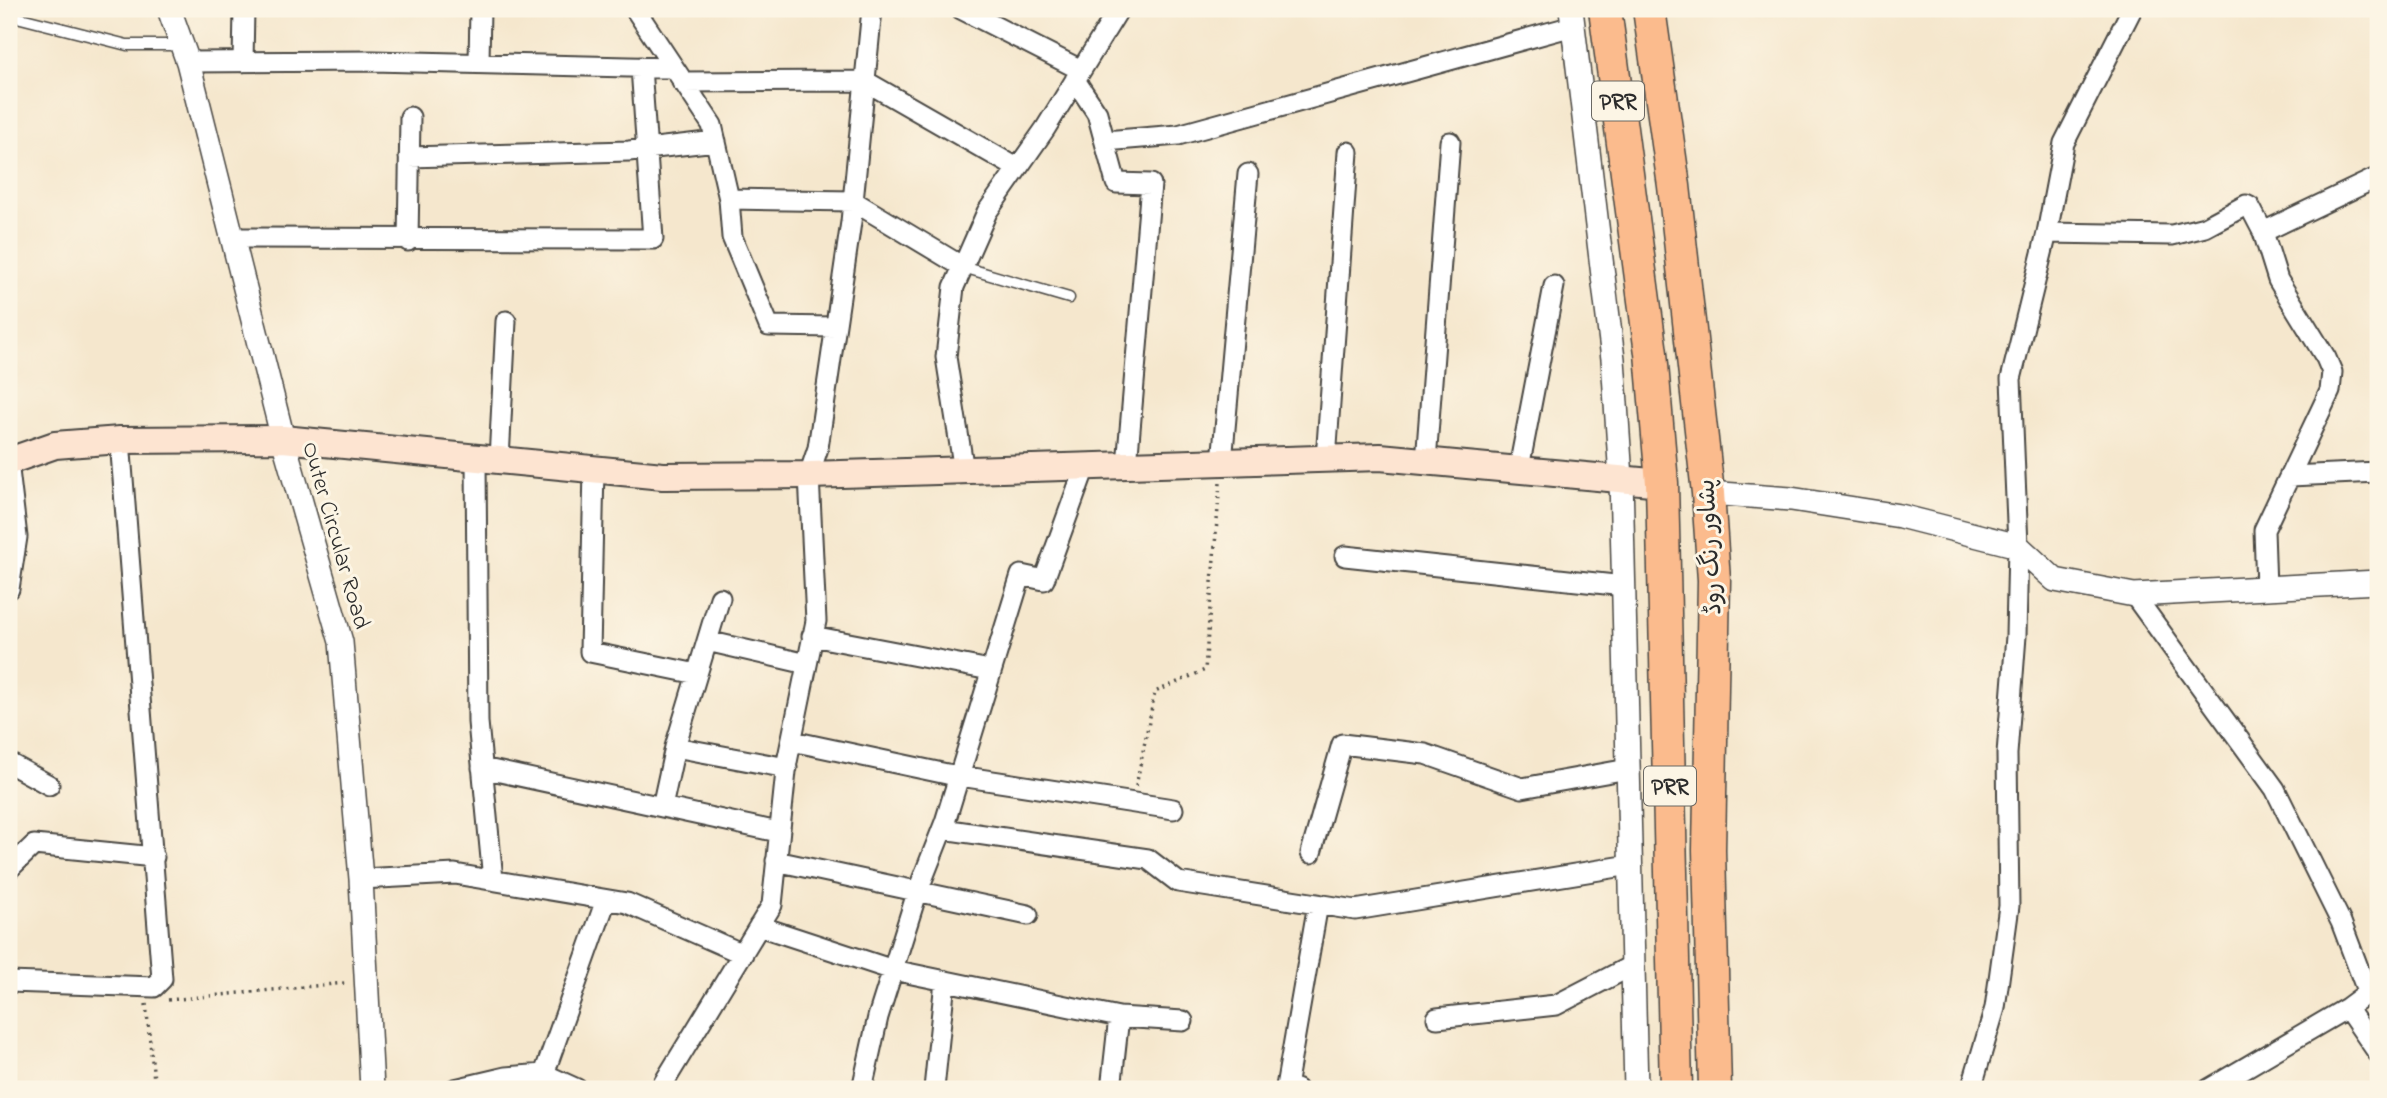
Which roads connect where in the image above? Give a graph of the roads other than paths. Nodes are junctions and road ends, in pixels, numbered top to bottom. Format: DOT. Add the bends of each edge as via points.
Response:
graph roads {
  1 [pos="169,9"];
  2 [pos="244,9"];
  3 [pos="480,9"];
  4 [pos="635,9"];
  5 [pos="872,9"];
  6 [pos="961,9"];
  7 [pos="1119,9"];
  8 [pos="1605,9"];
  9 [pos="1649,9"];
  10 [pos="2132,9"];
  11 [pos="9,15"];
  12 [pos="1572,17"];
  13 [pos="185,53"];
  14 [pos="243,62"];
  15 [pos="480,62"];
  16 [pos="641,67"];
  17 [pos="677,75"];
  18 [pos="1078,75"];
  19 [pos="865,81"];
  20 [pos="410,117"];
  21 [pos="716,141"];
  22 [pos="1105,141"];
  23 [pos="1450,142"];
  24 [pos="646,149"];
  25 [pos="1348,152"];
  26 [pos="410,156"];
  27 [pos="1017,169"];
  28 [pos="1248,174"];
  29 [pos="2378,177"];
  30 [pos="729,199"];
  31 [pos="853,201"];
  32 [pos="2263,232"];
  33 [pos="2048,233"];
  34 [pos="233,237"];
  35 [pos="408,240"];
  36 [pos="963,267"];
  37 [pos="1554,286"];
  38 [pos="1069,298"];
  39 [pos="506,321"];
  40 [pos="835,327"];
  41 [pos="283,439"];
  42 [pos="120,440"];
  43 [pos="1326,459"];
  44 [pos="487,460"];
  45 [pos="9,461"];
  46 [pos="1426,461"];
  47 [pos="1222,462"];
  48 [pos="1127,465"];
  49 [pos="1085,467"];
  50 [pos="1519,468"];
  51 [pos="594,469"];
  52 [pos="9,470"];
  53 [pos="964,471"];
  54 [pos="2378,472"];
  55 [pos="809,475"];
  56 [pos="2290,476"];
  57 [pos="1620,478"];
  58 [pos="1662,484"];
  59 [pos="1708,493"];
  60 [pos="2018,546"];
  61 [pos="1345,556"];
  62 [pos="2378,582"];
  63 [pos="1624,586"];
  64 [pos="2266,588"];
  65 [pos="9,589"];
  66 [pos="2134,595"];
  67 [pos="720,598"];
  68 [pos="813,636"];
  69 [pos="707,641"];
  70 [pos="807,664"];
  71 [pos="989,670"];
  72 [pos="697,674"];
  73 [pos="792,741"];
  74 [pos="675,747"];
  75 [pos="9,763"];
  76 [pos="482,768"];
  77 [pos="787,768"];
  78 [pos="1628,769"];
  79 [pos="959,776"];
  80 [pos="49,785"];
  81 [pos="662,807"];
  82 [pos="1173,808"];
  83 [pos="943,829"];
  84 [pos="778,832"];
  85 [pos="1311,853"];
  86 [pos="154,857"];
  87 [pos="776,861"];
  88 [pos="1630,865"];
  89 [pos="9,869"];
  90 [pos="361,879"];
  91 [pos="493,880"];
  92 [pos="916,893"];
  93 [pos="606,900"];
  94 [pos="1318,904"];
  95 [pos="1028,915"];
  96 [pos="759,926"];
  97 [pos="743,954"];
  98 [pos="1633,965"];
  99 [pos="893,970"];
  100 [pos="945,981"];
  101 [pos="9,982"];
  102 [pos="2372,988"];
  103 [pos="2347,1008"];
  104 [pos="1119,1017"];
  105 [pos="1437,1018"];
  106 [pos="1183,1021"];
  107 [pos="2378,1053"];
  108 [pos="544,1074"];
  109 [pos="372,1089"];
  110 [pos="455,1089"];
  111 [pos="577,1089"];
  112 [pos="660,1089"];
  113 [pos="862,1089"];
  114 [pos="934,1089"];
  115 [pos="1111,1089"];
  116 [pos="1296,1089"];
  117 [pos="1636,1089"];
  118 [pos="1676,1089"];
  119 [pos="1715,1089"];
  120 [pos="1971,1089"];
  121 [pos="2210,1089"];
  1 -- 13 [label="street, Outer Circular Road"];
  2 -- 14 [label="street"];
  3 -- 15 [label="street"];
  4 -- 17 [label="street"];
  5 -- 19 [label="street"];
  6 -- 18 [label="street"];
  7 -- 18 [label="street"];
  8 -- 58 [label="highway, پشاور رنگ روڈ / PRR" via="1649,340"];
  9 -- 59 [label="highway, پشاور رنگ روڈ / PRR"];
  10 -- 33 [label="street" via="2064,142"];
  11 -- 13 [label="lane" via="127,45"];
  12 -- 22 [label="street" via="1178,135"];
  12 -- 57 [label="street" via="1614,359"];
  13 -- 14 [label="street"];
  13 -- 34 [label="street, Outer Circular Road"];
  14 -- 15 [label="street"];
  15 -- 16 [label="street"];
  16 -- 17 [label="street"];
  16 -- 24 [label="street"];
  17 -- 19 [label="street"];
  17 -- 21 [label="street" via="712,125"];
  18 -- 22 [label="street"];
  18 -- 27 [label="street"];
  19 -- 27 [label="street"];
  19 -- 31 [label="street"];
  20 -- 26 [label="street"];
  21 -- 24 [label="street"];
  21 -- 30 [label="street"];
  22 -- 48 [label="street" via="1116,183 1151,184"];
  23 -- 46 [label="street"];
  24 -- 26 [label="street"];
  24 -- 35 [label="street" via="653,239"];
  25 -- 43 [label="street"];
  26 -- 35 [label="street"];
  27 -- 36 [label="street" via="987,212"];
  28 -- 47 [label="street"];
  29 -- 32 [label="street"];
  30 -- 31 [label="street"];
  30 -- 40 [label="street" via="732,237 769,326"];
  31 -- 36 [label="street"];
  31 -- 40 [label="street"];
  32 -- 33 [label="street" via="2246,205 2205,228 2172,235"];
  32 -- 56 [label="street" via="2278,279 2332,372 2330,391"];
  33 -- 60 [label="street" via="2011,379"];
  34 -- 35 [label="street"];
  34 -- 41 [label="street, Outer Circular Road"];
  36 -- 38 [label="lane"];
  36 -- 53 [label="street" via="954,287 946,357"];
  37 -- 50 [label="street"];
  39 -- 44 [label="street"];
  40 -- 55 [label="street"];
  41 -- 42 [label="main road"];
  41 -- 44 [label="main road"];
  41 -- 90 [label="street, Outer Circular Road" via="341,642"];
  42 -- 45 [label="main road" via="55,445"];
  42 -- 86 [label="street"];
  43 -- 46 [label="main road"];
  43 -- 47 [label="main road"];
  44 -- 51 [label="main road"];
  44 -- 76 [label="street" via="478,722"];
  46 -- 50 [label="main road"];
  47 -- 48 [label="main road"];
  48 -- 49 [label="main road"];
  49 -- 53 [label="main road"];
  49 -- 71 [label="street" via="1044,580 1021,575"];
  50 -- 57 [label="main road"];
  51 -- 55 [label="main road" via="663,476"];
  51 -- 72 [label="street" via="590,652"];
  52 -- 65 [label="street" via="17,537"];
  53 -- 55 [label="main road"];
  54 -- 56 [label="street"];
  55 -- 68 [label="street"];
  56 -- 64 [label="street" via="2264,530"];
  57 -- 58 [label="main road"];
  57 -- 63 [label="street"];
  58 -- 118 [label="highway, پشاور رنگ روڈ / PRR"];
  59 -- 60 [label="street" via="1791,499 1900,516"];
  59 -- 119 [label="highway, پشاور رنگ روڈ / PRR" via="1714,580 1709,850"];
  60 -- 66 [label="street" via="2055,580"];
  60 -- 120 [label="street" via="2007,754 2010,906 1995,1008"];
  61 -- 63 [label="street"];
  62 -- 64 [label="street"];
  63 -- 78 [label="street"];
  64 -- 66 [label="street"];
  66 -- 102 [label="street" via="2275,789"];
  67 -- 69 [label="street"];
  68 -- 70 [label="street"];
  68 -- 71 [label="street"];
  69 -- 70 [label="street"];
  69 -- 72 [label="street"];
  70 -- 73 [label="street"];
  71 -- 79 [label="street"];
  72 -- 74 [label="street"];
  73 -- 77 [label="street"];
  73 -- 79 [label="street"];
  74 -- 77 [label="street"];
  74 -- 81 [label="street"];
  75 -- 80 [label="street"];
  76 -- 81 [label="street"];
  76 -- 91 [label="street"];
  77 -- 84 [label="street"];
  78 -- 85 [label="street" via="1522,788 1425,754 1342,744"];
  78 -- 88 [label="street"];
  79 -- 82 [label="street"];
  79 -- 83 [label="street"];
  81 -- 84 [label="street"];
  83 -- 92 [label="street"];
  83 -- 94 [label="street" via="1148,859 1178,882"];
  84 -- 87 [label="street"];
  86 -- 89 [label="street" via="34,845"];
  86 -- 101 [label="street" via="163,963 162,979 154,987"];
  87 -- 92 [label="street"];
  87 -- 96 [label="street" via="772,905"];
  88 -- 94 [label="street" via="1355,910"];
  88 -- 98 [label="street"];
  90 -- 91 [label="street" via="455,874"];
  90 -- 109 [label="street, Outer Circular Road"];
  91 -- 93 [label="street"];
  92 -- 95 [label="street"];
  92 -- 99 [label="street"];
  93 -- 97 [label="street" via="627,903"];
  93 -- 108 [label="street"];
  94 -- 116 [label="street" via="1286,1087"];
  96 -- 97 [label="street"];
  96 -- 99 [label="street"];
  97 -- 112 [label="street"];
  98 -- 105 [label="street" via="1556,1005"];
  98 -- 117 [label="street"];
  99 -- 100 [label="street"];
  99 -- 113 [label="street"];
  100 -- 104 [label="street"];
  100 -- 114 [label="street"];
  102 -- 103 [label="street"];
  103 -- 107 [label="street"];
  103 -- 121 [label="street"];
  104 -- 106 [label="street"];
  104 -- 115 [label="street"];
  108 -- 110 [label="street"];
  108 -- 111 [label="street"];
}
